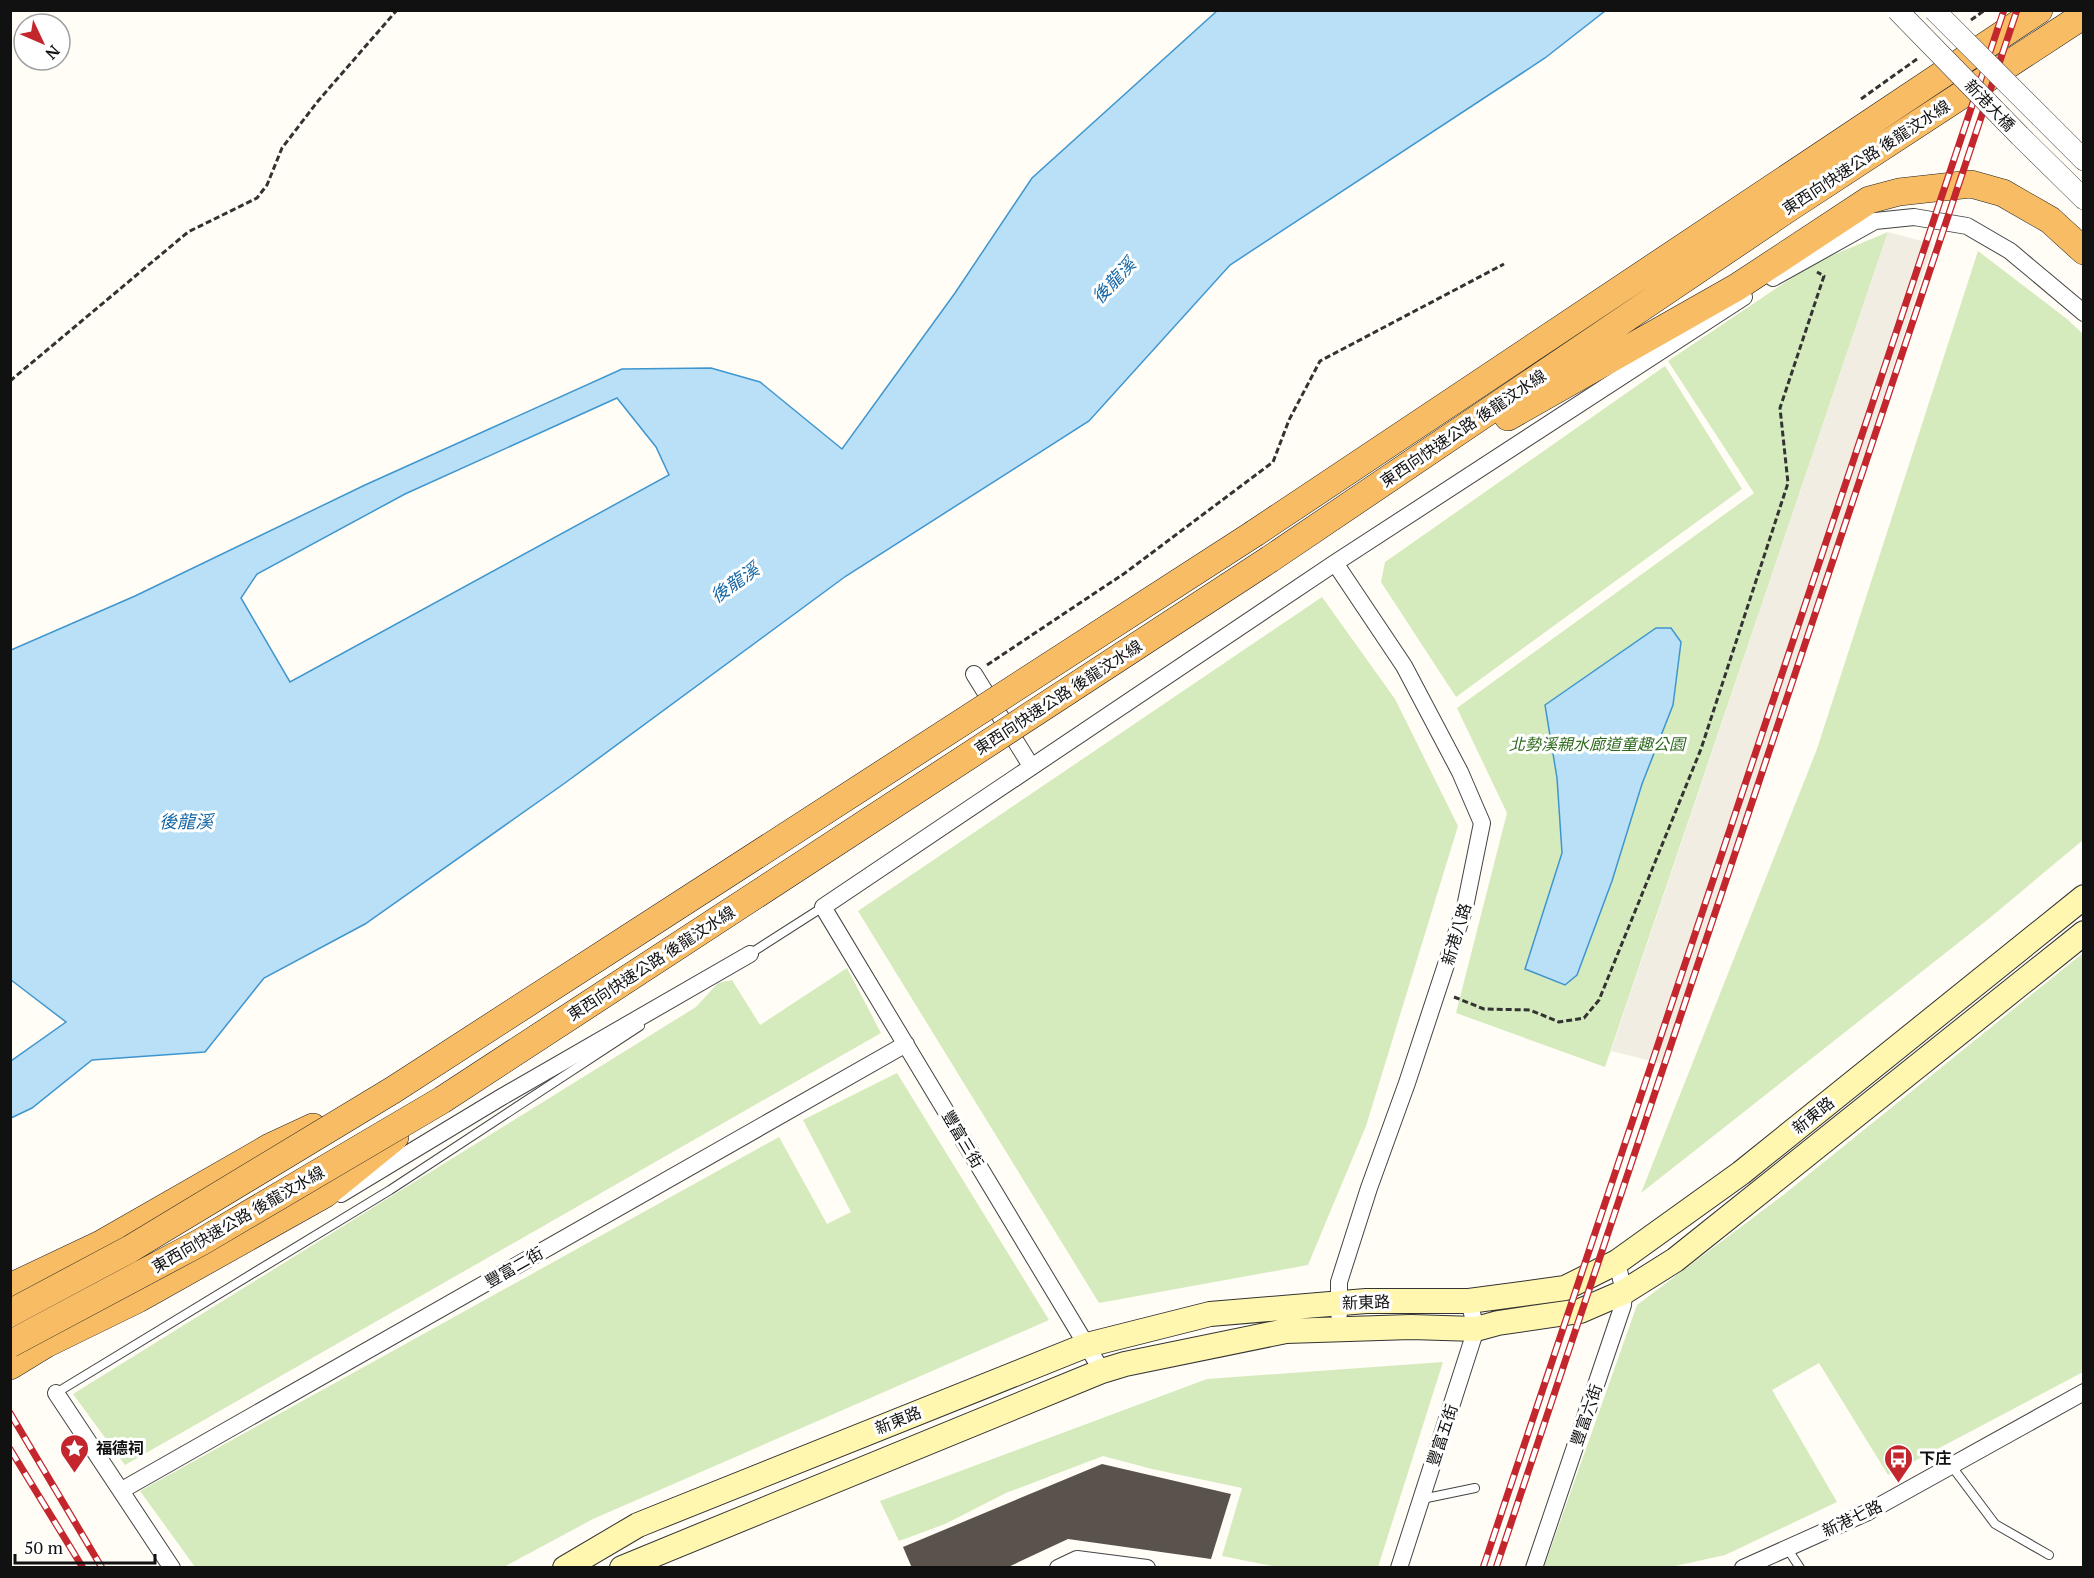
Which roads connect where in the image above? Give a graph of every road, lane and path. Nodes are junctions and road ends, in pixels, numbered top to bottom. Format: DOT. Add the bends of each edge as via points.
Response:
graph roads {
  1 [pos="397,10"];
  2 [pos="1897,10"];
  3 [pos="1934,10"];
  4 [pos="1985,10"];
  5 [pos="2039,10"];
  6 [pos="2084,15"];
  7 [pos="1966,24"];
  8 [pos="1918,58"];
  9 [pos="1852,106"];
  10 [pos="2084,160"];
  11 [pos="2084,199"];
  12 [pos="2084,251"];
  13 [pos="1504,264"];
  14 [pos="1815,271"];
  15 [pos="2084,313"];
  16 [pos="10,381"];
  17 [pos="1324,521"];
  18 [pos="1335,562"];
  19 [pos="974,674"];
  20 [pos="1031,766"];
  21 [pos="2084,897"];
  22 [pos="823,907"];
  23 [pos="2084,933"];
  24 [pos="750,954"];
  25 [pos="1454,997"];
  26 [pos="906,1044"];
  27 [pos="393,1090"];
  28 [pos="442,1100"];
  29 [pos="1617,1262"];
  30 [pos="10,1287"];
  31 [pos="1624,1292"];
  32 [pos="1469,1301"];
  33 [pos="1338,1303"];
  34 [pos="10,1313"];
  35 [pos="1476,1329"];
  36 [pos="1340,1330"];
  37 [pos="10,1344"];
  38 [pos="1087,1345"];
  39 [pos="10,1366"];
  40 [pos="1102,1371"];
  41 [pos="10,1379"];
  42 [pos="2084,1392"];
  43 [pos="56,1393"];
  44 [pos="1953,1465"];
  45 [pos="1475,1488"];
  46 [pos="122,1490"];
  47 [pos="1422,1500"];
  48 [pos="1787,1547"];
  49 [pos="2049,1555"];
  50 [pos="172,1568"];
  51 [pos="565,1568"];
  52 [pos="622,1568"];
  53 [pos="1058,1568"];
  54 [pos="1147,1568"];
  55 [pos="1399,1568"];
  56 [pos="1534,1568"];
  57 [pos="1743,1568"];
  58 [pos="1800,1568"];
  1 -- 16 [label="path" via="282,148 267,185 257,198 188,232"];
  2 -- 11 [label="street, 新港大橋, bridge"];
  3 -- 10 [label="street, 新港大橋, bridge"];
  4 -- 7 [label="path"];
  5 -- 27 [label="highway, 東西向快速公路 後龍汶水線, bridge" via="1255,533"];
  6 -- 17 [label="highway, 東西向快速公路 後龍汶水線"];
  8 -- 9 [label="path"];
  12 -- 17 [label="highway" via="2050,220 2003,193 1971,184 1899,192 1869,200 1737,286"];
  13 -- 19 [label="path" via="1320,361 1272,462 1125,573"];
  14 -- 25 [label="path" via="1824,276 1780,408 1788,483 1701,748 1599,1000 1584,1018 1560,1022 1530,1010 1484,1009"];
  15 -- 18 [label="street" via="2010,251 1967,226 1914,217 1875,221 1779,274"];
  17 -- 28 [label="highway, 東西向快速公路 後龍汶水線, bridge"];
  18 -- 20 [label="street"];
  18 -- 33 [label="street, 新港八路" via="1404,666 1482,823 1465,907 1342,1272"];
  19 -- 20 [label="street"];
  20 -- 22 [label="street"];
  21 -- 29 [label="main road, 新東路" via="1741,1173"];
  22 -- 24 [label="lane"];
  22 -- 26 [label="street, 豐富三街"];
  23 -- 31 [label="main road, 新東路" via="1675,1260"];
  24 -- 41 [label="street" via="207,1272"];
  24 -- 43 [label="lane" via="390,1190"];
  26 -- 38 [label="street, 豐富三街"];
  26 -- 46 [label="street, 豐富二街"];
  27 -- 30 [label="highway, bridge" via="270,1147 101,1244"];
  27 -- 34 [label="highway, 東西向快速公路 後龍汶水線, bridge" via="130,1249"];
  28 -- 37 [label="highway, 東西向快速公路 後龍汶水線, bridge" via="201,1242"];
  28 -- 39 [label="highway, bridge" via="324,1194"];
  29 -- 31 [label="street, 豐富六街"];
  29 -- 32 [label="main road, 新東路" via="1565,1288"];
  31 -- 35 [label="main road, 新東路" via="1580,1311"];
  31 -- 56 [label="street, 豐富六街" via="1623,1305"];
  32 -- 33 [label="main road, 新東路"];
  32 -- 35 [label="street"];
  33 -- 36 [label="street, 新港八路"];
  33 -- 38 [label="main road, 新東路" via="1210,1314"];
  35 -- 36 [label="main road, 新東路"];
  35 -- 47 [label="street, 豐富五街"];
  36 -- 40 [label="main road, 新東路" via="1286,1331"];
  38 -- 40 [label="street, 豐富三街"];
  38 -- 51 [label="main road, 新東路" via="638,1525"];
  40 -- 52 [label="main road, 新東路"];
  42 -- 44 [label="street, 新港七路"];
  43 -- 46 [label="street"];
  44 -- 48 [label="street, 新港七路" via="1868,1512"];
  44 -- 49 [label="lane" via="1995,1524"];
  45 -- 47 [label="lane"];
  46 -- 50 [label="street"];
  47 -- 55 [label="street, 豐富五街"];
  48 -- 57 [label="street, 新港七路"];
  48 -- 58 [label="lane"];
  53 -- 54 [label="street" via="1077,1559"];
}
